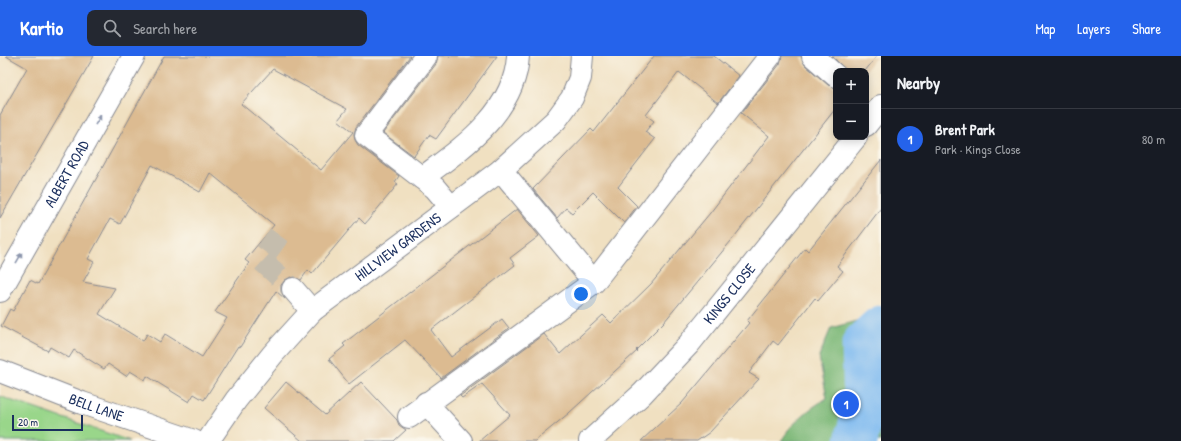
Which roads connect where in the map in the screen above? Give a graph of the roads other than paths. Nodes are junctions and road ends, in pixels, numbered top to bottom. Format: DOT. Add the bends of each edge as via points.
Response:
graph roads {
  1 [pos="134,56"];
  2 [pos="426,56"];
  3 [pos="518,56"];
  4 [pos="582,56"];
  5 [pos="770,56"];
  6 [pos="813,56"];
  7 [pos="833,73"];
  8 [pos="854,140"];
  9 [pos="501,170"];
  10 [pos="422,178"];
  11 [pos="451,207"];
  12 [pos="594,282"];
  13 [pos="293,289"];
  14 [pos="0,291"];
  15 [pos="312,311"];
  16 [pos="0,371"];
  17 [pos="426,403"];
  18 [pos="409,417"];
  19 [pos="194,441"];
  20 [pos="208,441"];
  21 [pos="461,441"];
  22 [pos="590,441"];
  14 -- 1 [label="street, ALBERT ROAD, one-way"];
  2 -- 10 [label="street" via="366,135"];
  3 -- 10 [label="street" via="514,78 491,119 463,148"];
  4 -- 9 [label="street, HILLVIEW GARDENS" via="580,78 572,98 556,120"];
  5 -- 12 [label="street"];
  6 -- 7 [label="street"];
  8 -- 22 [label="street, KINGS CLOSE" via="689,344 642,394"];
  9 -- 11 [label="street, HILLVIEW GARDENS"];
  9 -- 12 [label="street"];
  10 -- 11 [label="street" via="436,188"];
  11 -- 15 [label="street, HILLVIEW GARDENS"];
  12 -- 17 [label="street"];
  13 -- 15 [label="street"];
  15 -- 20 [label="street, HILLVIEW GARDENS" via="272,354"];
  16 -- 19 [label="street, BELL LANE"];
  17 -- 18 [label="street"];
  17 -- 21 [label="street"];
}
